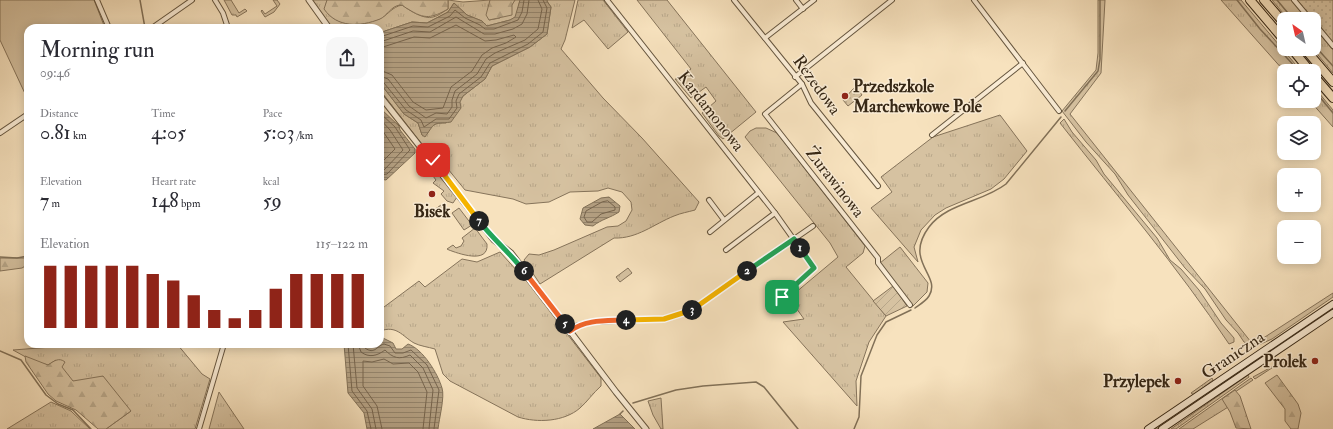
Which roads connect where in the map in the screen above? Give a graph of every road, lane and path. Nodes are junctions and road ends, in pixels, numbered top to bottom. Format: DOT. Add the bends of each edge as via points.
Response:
graph roads {
  1 [pos="97,0"];
  2 [pos="192,0"];
  3 [pos="215,0"];
  4 [pos="309,0"];
  5 [pos="607,0"];
  6 [pos="734,0"];
  7 [pos="796,0"];
  8 [pos="814,0"];
  9 [pos="892,0"];
  10 [pos="974,0"];
  11 [pos="1250,0"];
  12 [pos="1264,0"];
  13 [pos="1294,0"];
  14 [pos="803,9"];
  15 [pos="1304,12"];
  16 [pos="1277,16"];
  17 [pos="107,24"];
  18 [pos="158,24"];
  19 [pos="227,24"];
  20 [pos="326,24"];
  21 [pos="1321,31"];
  22 [pos="1277,32"];
  23 [pos="764,38"];
  24 [pos="1333,46"];
  25 [pos="1298,56"];
  26 [pos="1311,56"];
  27 [pos="1023,63"];
  28 [pos="1304,64"];
  29 [pos="795,77"];
  30 [pos="1333,82"];
  31 [pos="802,84"];
  32 [pos="1321,84"];
  33 [pos="1333,98"];
  34 [pos="384,101"];
  35 [pos="1059,111"];
  36 [pos="24,117"];
  37 [pos="0,133"];
  38 [pos="932,135"];
  39 [pos="878,186"];
  40 [pos="758,193"];
  41 [pos="709,200"];
  42 [pos="775,213"];
  43 [pos="724,220"];
  44 [pos="813,226"];
  45 [pos="710,232"];
  46 [pos="794,239"];
  47 [pos="726,250"];
  48 [pos="773,304"];
  49 [pos="1333,304"];
  50 [pos="910,305"];
  51 [pos="1333,313"];
  52 [pos="570,331"];
  53 [pos="223,348"];
  54 [pos="199,429"];
  55 [pos="646,429"];
  56 [pos="1148,429"];
  57 [pos="1162,429"];
  1 -- 17 [label="street"];
  2 -- 18 [label="street"];
  3 -- 19 [label="street"];
  4 -- 20 [label="street"];
  5 -- 40 [label="street, Kardamonowa"];
  6 -- 23 [label="street, Rezedowa"];
  7 -- 14 [label="street"];
  8 -- 14 [label="street"];
  9 -- 29 [label="street"];
  10 -- 27 [label="street"];
  11 -- 22 [label="highway"];
  12 -- 16 [label="highway"];
  13 -- 15 [label="street"];
  14 -- 23 [label="street"];
  21 -- 24 [label="street"];
  23 -- 29 [label="street, Rezedowa"];
  25 -- 28 [label="highway"];
  26 -- 30 [label="highway"];
  27 -- 35 [label="street"];
  27 -- 38 [label="street"];
  29 -- 31 [label="street, Rezedowa"];
  31 -- 39 [label="street, Rezedowa" via="811,103"];
  31 -- 50 [label="street, Żurawinowa" via="765,114 878,258 878,263"];
  32 -- 33 [label="highway"];
  34 -- 52 [label="street" via="494,240 511,254"];
  36 -- 37 [label="street"];
  40 -- 42 [label="street, Kardamonowa"];
  40 -- 43 [label="street"];
  41 -- 43 [label="street"];
  42 -- 46 [label="street, Kardamonowa"];
  42 -- 47 [label="street"];
  43 -- 45 [label="street"];
  44 -- 46 [label="street"];
  46 -- 48 [label="street, Kardamonowa" via="814,268"];
  46 -- 52 [label="street" via="691,310 672,318 592,322 576,326"];
  49 -- 56 [label="main road, Graniczna"];
  51 -- 57 [label="main road, Graniczna"];
  52 -- 55 [label="street"];
  53 -- 54 [label="street"];
}
